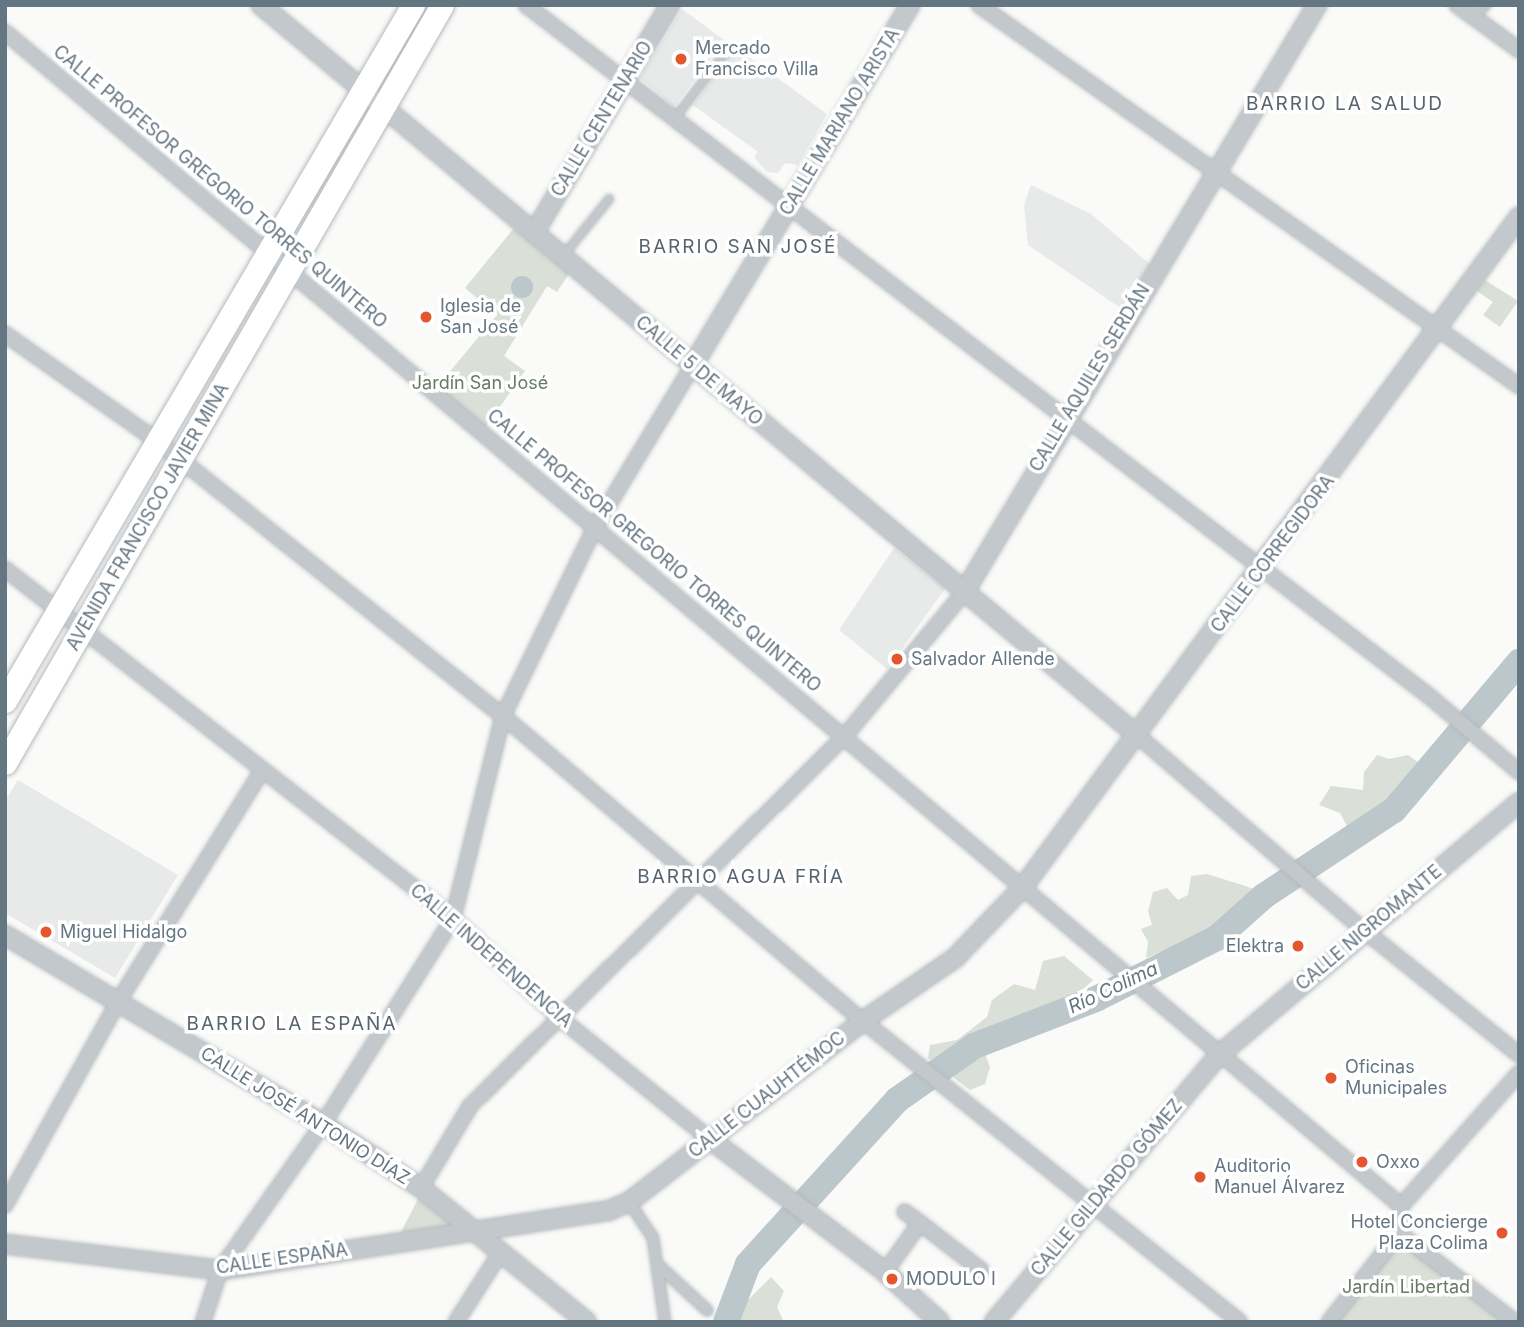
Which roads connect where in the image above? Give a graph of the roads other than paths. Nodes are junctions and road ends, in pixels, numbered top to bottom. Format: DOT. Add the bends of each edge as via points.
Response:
graph roads {
  1 [pos="261,5"];
  2 [pos="413,5"];
  3 [pos="442,5"];
  4 [pos="526,5"];
  5 [pos="670,5"];
  6 [pos="910,5"];
  7 [pos="979,5"];
  8 [pos="1317,5"];
  9 [pos="1457,5"];
  10 [pos="1486,5"];
  11 [pos="1473,16"];
  12 [pos="5,32"];
  13 [pos="1519,50"];
  14 [pos="725,52"];
  15 [pos="626,80"];
  16 [pos="362,90"];
  17 [pos="383,107"];
  18 [pos="674,118"];
  19 [pos="1213,172"];
  20 [pos="609,198"];
  21 [pos="789,206"];
  22 [pos="1519,217"];
  23 [pos="534,233"];
  24 [pos="268,252"];
  25 [pos="562,256"];
  26 [pos="291,271"];
  27 [pos="1438,331"];
  28 [pos="5,334"];
  29 [pos="693,365"];
  30 [pos="1519,386"];
  31 [pos="1065,418"];
  32 [pos="157,441"];
  33 [pos="179,459"];
  34 [pos="595,527"];
  35 [pos="5,569"];
  36 [pos="1261,569"];
  37 [pos="965,591"];
  38 [pos="58,610"];
  39 [pos="84,627"];
  40 [pos="5,701"];
  41 [pos="503,716"];
  42 [pos="1138,736"];
  43 [pos="844,737"];
  44 [pos="5,762"];
  45 [pos="262,771"];
  46 [pos="1519,772"];
  47 [pos="1519,802"];
  48 [pos="699,882"];
  49 [pos="1023,887"];
  50 [pos="453,918"];
  51 [pos="1365,931"];
  52 [pos="5,935"];
  53 [pos="118,1002"];
  54 [pos="560,1018"];
  55 [pos="863,1021"];
  56 [pos="1219,1055"];
  57 [pos="1519,1055"];
  58 [pos="1519,1073"];
  59 [pos="323,1124"];
  60 [pos="710,1139"];
  61 [pos="421,1188"];
  62 [pos="629,1202"];
  63 [pos="1095,1202"];
  64 [pos="5,1205"];
  65 [pos="1401,1206"];
  66 [pos="905,1212"];
  67 [pos="920,1223"];
  68 [pos="475,1230"];
  69 [pos="1399,1233"];
  70 [pos="5,1244"];
  71 [pos="501,1252"];
  72 [pos="658,1265"];
  73 [pos="220,1270"];
  74 [pos="981,1270"];
  75 [pos="885,1272"];
  76 [pos="707,1310"];
  77 [pos="203,1322"];
  78 [pos="456,1322"];
  79 [pos="587,1322"];
  80 [pos="665,1322"];
  81 [pos="940,1322"];
  82 [pos="994,1322"];
  83 [pos="1240,1322"];
  84 [pos="1329,1322"];
  85 [pos="1516,1322"];
  1 -- 16 [label="street, CALLE 5 DE MAYO"];
  2 -- 16 [label="main road, AVENIDA FRANCISCO JAVIER MINA"];
  3 -- 17 [label="main road, AVENIDA FRANCISCO JAVIER MINA"];
  4 -- 15 [label="street"];
  5 -- 15 [label="street, CALLE CENTENARIO"];
  6 -- 21 [label="street, CALLE MARIANO ARISTA"];
  7 -- 19 [label="street"];
  8 -- 19 [label="street, CALLE AQUILES SERDÁN"];
  9 -- 11 [label="street"];
  10 -- 11 [label="lane"];
  11 -- 13 [label="street"];
  12 -- 24 [label="street, CALLE PROFESOR GREGORIO TORRES QUINTERO"];
  14 -- 18 [label="lane"];
  15 -- 18 [label="street"];
  15 -- 23 [label="street, CALLE CENTENARIO"];
  16 -- 17 [label="street, CALLE 5 DE MAYO"];
  16 -- 24 [label="main road, AVENIDA FRANCISCO JAVIER MINA"];
  17 -- 23 [label="street, CALLE 5 DE MAYO"];
  17 -- 26 [label="main road, AVENIDA FRANCISCO JAVIER MINA"];
  18 -- 21 [label="street"];
  19 -- 27 [label="street"];
  19 -- 31 [label="street, CALLE AQUILES SERDÁN"];
  20 -- 25 [label="lane"];
  21 -- 29 [label="street, CALLE MARIANO ARISTA"];
  21 -- 31 [label="street"];
  22 -- 27 [label="street, CALLE CORREGIDORA"];
  23 -- 25 [label="street, CALLE 5 DE MAYO"];
  24 -- 26 [label="street, CALLE PROFESOR GREGORIO TORRES QUINTERO"];
  24 -- 32 [label="main road, AVENIDA FRANCISCO JAVIER MINA"];
  25 -- 29 [label="street, CALLE 5 DE MAYO"];
  26 -- 33 [label="main road, AVENIDA FRANCISCO JAVIER MINA"];
  26 -- 34 [label="street, CALLE PROFESOR GREGORIO TORRES QUINTERO"];
  27 -- 30 [label="street"];
  27 -- 36 [label="street, CALLE CORREGIDORA"];
  28 -- 32 [label="street"];
  29 -- 34 [label="street, CALLE MARIANO ARISTA"];
  29 -- 37 [label="street, CALLE 5 DE MAYO"];
  31 -- 36 [label="street"];
  31 -- 37 [label="street, CALLE AQUILES SERDÁN"];
  32 -- 33 [label="street"];
  32 -- 38 [label="main road, AVENIDA FRANCISCO JAVIER MINA"];
  33 -- 39 [label="main road, AVENIDA FRANCISCO JAVIER MINA"];
  33 -- 41 [label="street"];
  34 -- 41 [label="street, CALLE MARIANO ARISTA"];
  34 -- 43 [label="street, CALLE PROFESOR GREGORIO TORRES QUINTERO"];
  35 -- 38 [label="street, CALLE INDEPENDENCIA"];
  36 -- 42 [label="street, CALLE CORREGIDORA"];
  36 -- 46 [label="street" via="1430,697"];
  37 -- 42 [label="street, CALLE 5 DE MAYO"];
  37 -- 43 [label="street, CALLE AQUILES SERDÁN"];
  38 -- 39 [label="street, CALLE INDEPENDENCIA"];
  38 -- 40 [label="main road, AVENIDA FRANCISCO JAVIER MINA"];
  39 -- 44 [label="main road, AVENIDA FRANCISCO JAVIER MINA"];
  39 -- 45 [label="street, CALLE INDEPENDENCIA"];
  41 -- 48 [label="street"];
  41 -- 50 [label="street, CALLE MARIANO ARISTA"];
  42 -- 49 [label="street, CALLE CORREGIDORA"];
  42 -- 51 [label="street"];
  43 -- 48 [label="street, CALLE AQUILES SERDÁN"];
  43 -- 49 [label="street, CALLE PROFESOR GREGORIO TORRES QUINTERO"];
  45 -- 50 [label="street, CALLE INDEPENDENCIA"];
  45 -- 53 [label="street"];
  47 -- 51 [label="street, CALLE NIGROMANTE"];
  48 -- 54 [label="street, CALLE AQUILES SERDÁN"];
  48 -- 55 [label="street"];
  49 -- 55 [label="street, CALLE CUAUHTÉMOC" via="955,958"];
  49 -- 56 [label="street, CALLE PROFESOR GREGORIO TORRES QUINTERO"];
  50 -- 54 [label="street, CALLE INDEPENDENCIA"];
  50 -- 59 [label="street, CALLE MARIANO ARISTA"];
  51 -- 56 [label="street, CALLE NIGROMANTE"];
  51 -- 57 [label="street"];
  52 -- 53 [label="street, CALLE JOSÉ ANTONIO DÍAZ"];
  53 -- 59 [label="street, CALLE JOSÉ ANTONIO DÍAZ"];
  53 -- 64 [label="street"];
  54 -- 60 [label="street, CALLE INDEPENDENCIA"];
  54 -- 61 [label="street, CALLE AQUILES SERDÁN" via="470,1106"];
  55 -- 60 [label="street, CALLE CUAUHTÉMOC"];
  55 -- 63 [label="street"];
  56 -- 63 [label="street, CALLE GILDARDO GÓMEZ"];
  56 -- 65 [label="street, CALLE PROFESOR GREGORIO TORRES QUINTERO"];
  58 -- 65 [label="street"];
  59 -- 61 [label="street, CALLE JOSÉ ANTONIO DÍAZ"];
  59 -- 73 [label="street, CALLE MARIANO ARISTA"];
  60 -- 62 [label="street, CALLE CUAUHTÉMOC"];
  60 -- 75 [label="street, CALLE INDEPENDENCIA"];
  61 -- 68 [label="street, CALLE JOSÉ ANTONIO DÍAZ"];
  62 -- 68 [label="street, CALLE CUAUHTÉMOC" via="610,1210"];
  62 -- 72 [label="street" via="653,1238"];
  63 -- 82 [label="street, CALLE GILDARDO GÓMEZ"];
  63 -- 83 [label="street"];
  65 -- 69 [label="street"];
  66 -- 67 [label="street"];
  67 -- 74 [label="street"];
  67 -- 75 [label="street"];
  68 -- 71 [label="street, CALLE JOSÉ ANTONIO DÍAZ"];
  68 -- 73 [label="street, CALLE ESPAÑA"];
  69 -- 84 [label="street"];
  69 -- 85 [label="street"];
  70 -- 73 [label="street, CALLE ESPAÑA"];
  71 -- 78 [label="street"];
  71 -- 79 [label="street, CALLE JOSÉ ANTONIO DÍAZ"];
  72 -- 76 [label="street"];
  72 -- 80 [label="street"];
  73 -- 77 [label="street, CALLE MARIANO ARISTA"];
  75 -- 81 [label="street, CALLE INDEPENDENCIA"];
}
